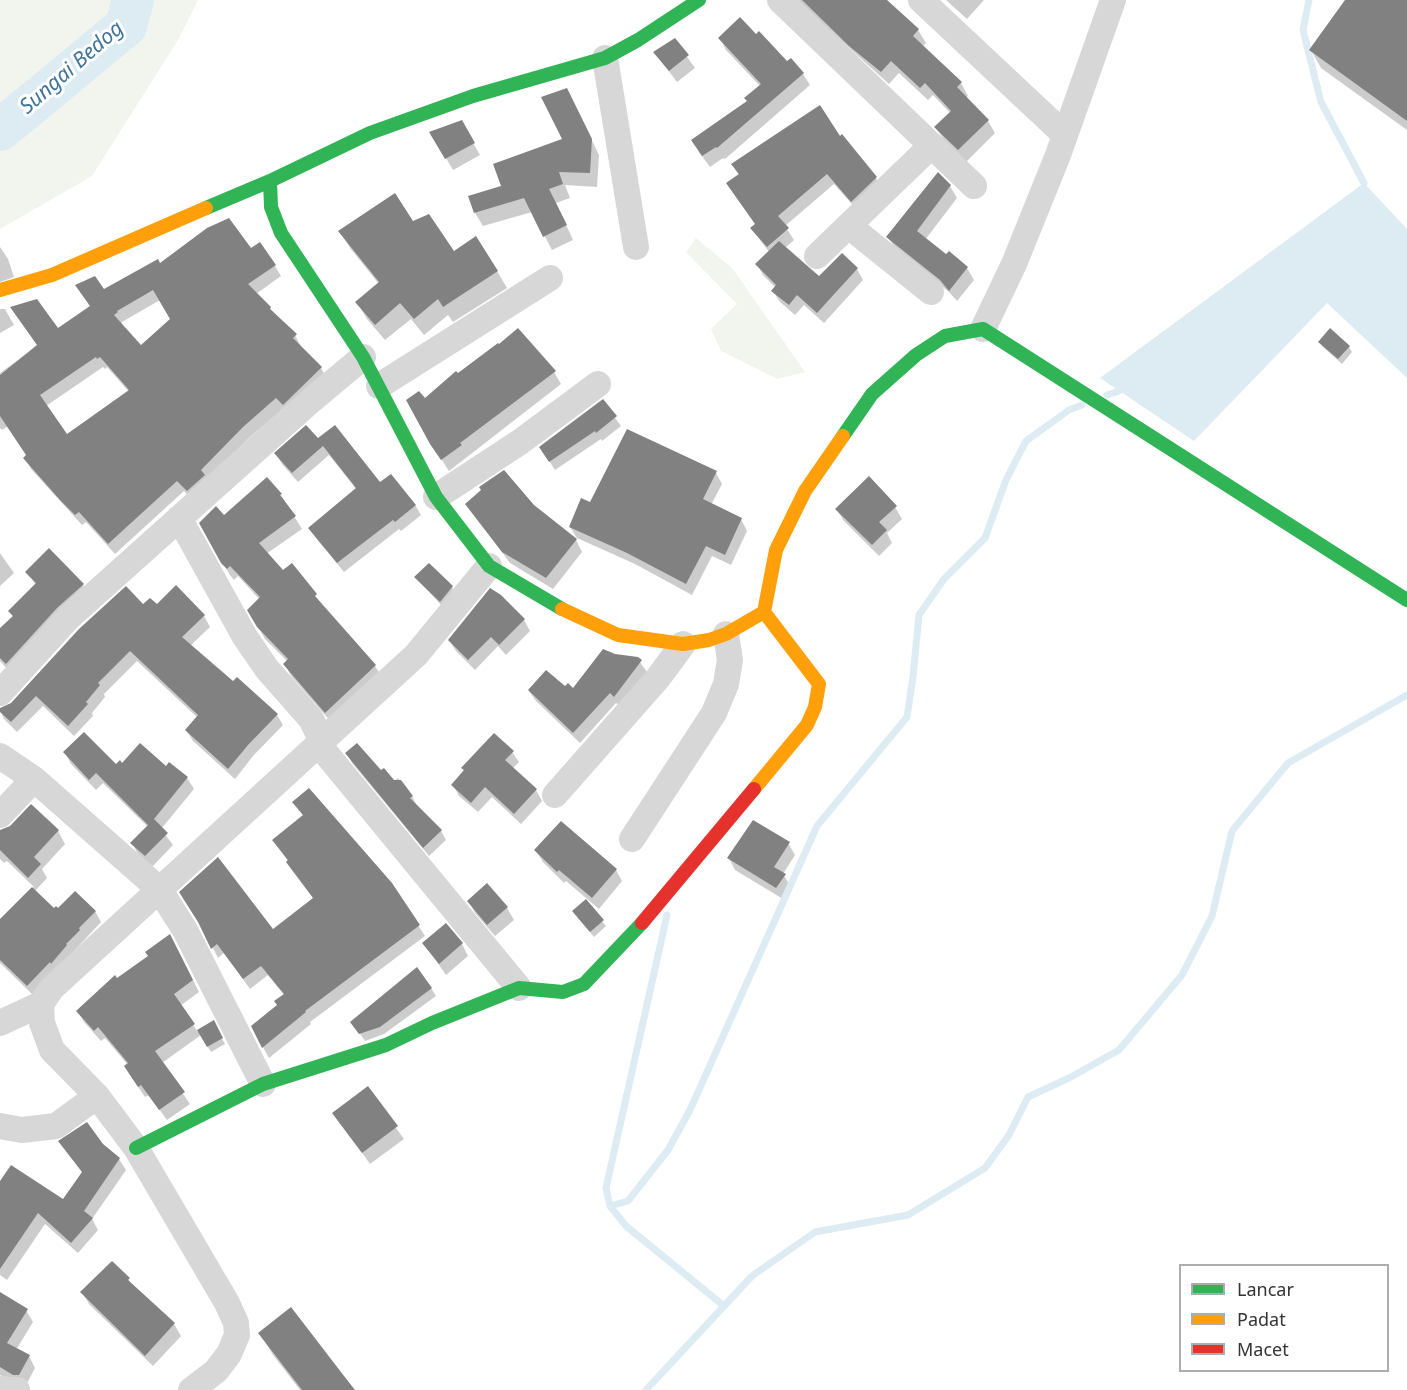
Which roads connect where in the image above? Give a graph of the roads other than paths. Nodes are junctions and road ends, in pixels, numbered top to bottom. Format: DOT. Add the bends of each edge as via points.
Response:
graph roads {
  1 [pos="699,0"];
  2 [pos="780,0"];
  3 [pos="921,0"];
  4 [pos="1113,0"];
  5 [pos="605,58"];
  6 [pos="1065,135"];
  7 [pos="931,146"];
  8 [pos="270,181"];
  9 [pos="974,186"];
  10 [pos="849,226"];
  11 [pos="636,247"];
  12 [pos="817,256"];
  13 [pos="550,278"];
  14 [pos="0,290"];
  15 [pos="931,292"];
  16 [pos="983,328"];
  17 [pos="363,357"];
  18 [pos="598,384"];
  19 [pos="379,386"];
  20 [pos="436,497"];
  21 [pos="179,518"];
  22 [pos="489,566"];
  23 [pos="1407,600"];
  24 [pos="764,612"];
  25 [pos="726,634"];
  26 [pos="683,644"];
  27 [pos="0,693"];
  28 [pos="319,745"];
  29 [pos="0,756"];
  30 [pos="34,779"];
  31 [pos="555,795"];
  32 [pos="0,815"];
  33 [pos="632,839"];
  34 [pos="159,889"];
  35 [pos="519,988"];
  36 [pos="41,1004"];
  37 [pos="0,1023"];
  38 [pos="263,1084"];
  39 [pos="97,1096"];
  40 [pos="0,1126"];
  41 [pos="136,1148"];
  42 [pos="0,1389"];
  43 [pos="17,1390"];
  44 [pos="191,1390"];
  1 -- 5 [label="street"];
  2 -- 7 [label="street"];
  3 -- 6 [label="street"];
  4 -- 6 [label="street"];
  5 -- 8 [label="street" via="472,96 370,133"];
  5 -- 11 [label="street"];
  6 -- 16 [label="street" via="1014,264"];
  7 -- 9 [label="street"];
  7 -- 10 [label="street"];
  8 -- 14 [label="street" via="52,275"];
  8 -- 17 [label="street" via="271,207 281,233"];
  10 -- 12 [label="street"];
  10 -- 15 [label="street"];
  13 -- 19 [label="street"];
  16 -- 23 [label="street"];
  16 -- 24 [label="street" via="945,336 916,355 872,394 805,491 786,528 776,550"];
  17 -- 19 [label="street"];
  17 -- 21 [label="street"];
  18 -- 20 [label="street"];
  19 -- 20 [label="street"];
  20 -- 22 [label="street"];
  21 -- 27 [label="street" via="68,618"];
  21 -- 28 [label="street" via="245,638 311,720"];
  22 -- 26 [label="street" via="563,610 618,635"];
  22 -- 28 [label="street" via="416,655"];
  24 -- 25 [label="street"];
  24 -- 35 [label="street" via="819,684 807,725 652,912 584,984 563,992"];
  25 -- 26 [label="street"];
  25 -- 33 [label="street" via="730,660 726,684 714,713"];
  26 -- 31 [label="street"];
  28 -- 34 [label="street"];
  28 -- 35 [label="street"];
  29 -- 30 [label="street"];
  30 -- 32 [label="street"];
  30 -- 34 [label="street"];
  34 -- 36 [label="street" via="52,988"];
  34 -- 38 [label="street" via="186,930"];
  35 -- 38 [label="street" via="386,1045"];
  36 -- 37 [label="street"];
  36 -- 39 [label="street" via="42,1023 52,1050"];
  38 -- 41 [label="street"];
  39 -- 40 [label="street" via="56,1126 22,1130"];
  39 -- 41 [label="street"];
  41 -- 44 [label="street" via="237,1323 229,1354 216,1371"];
  42 -- 43 [label="street"];
}
